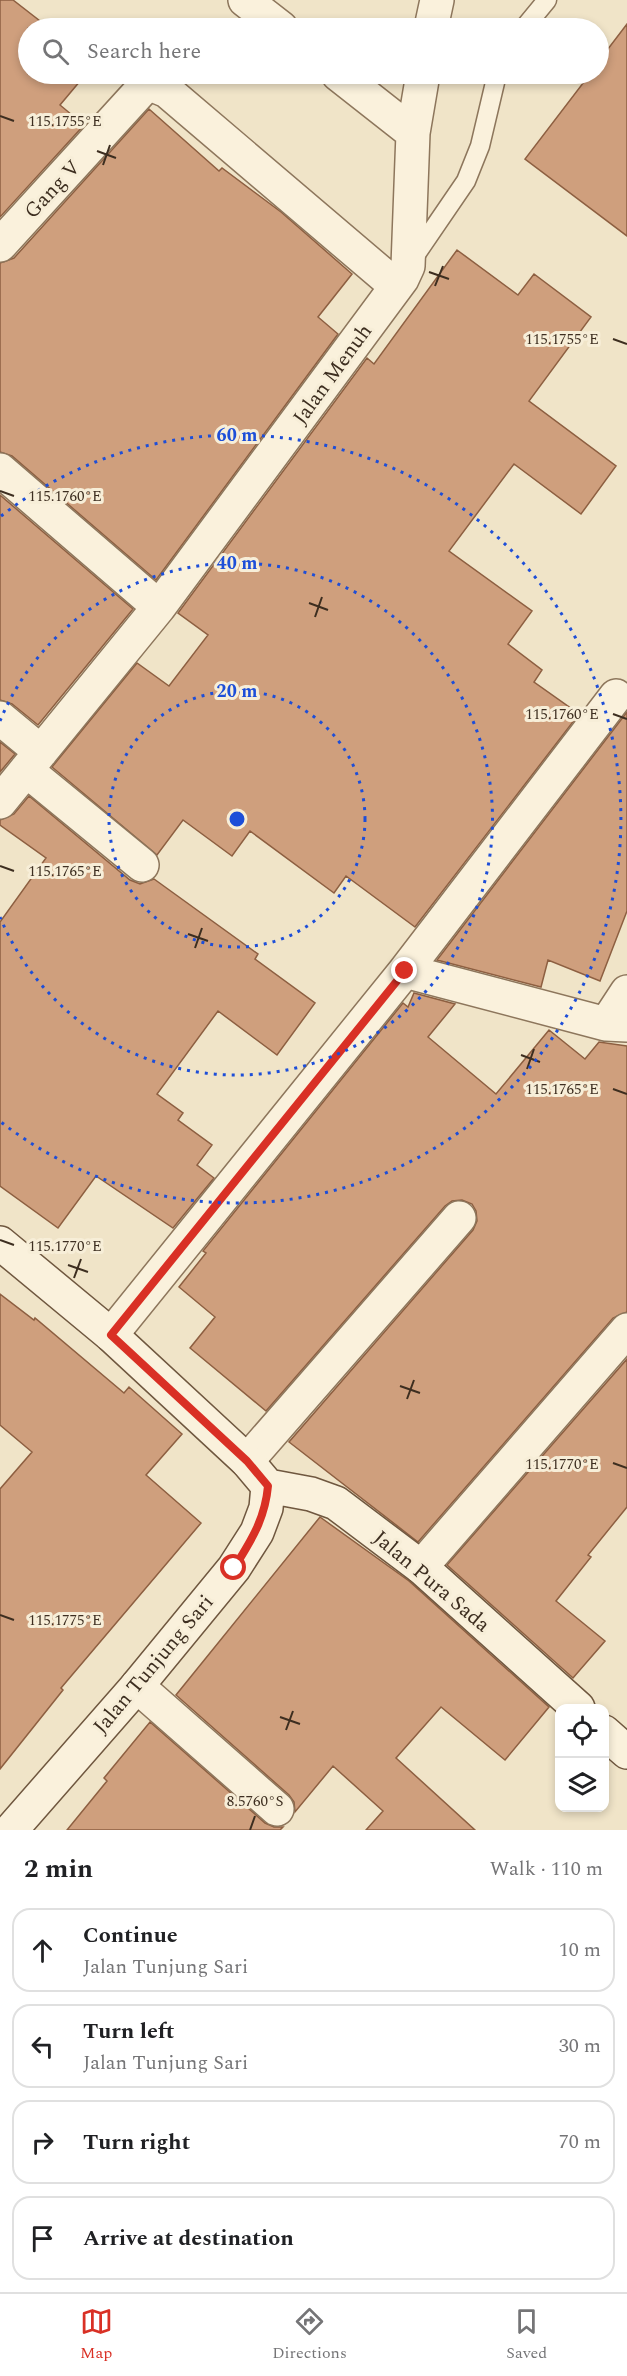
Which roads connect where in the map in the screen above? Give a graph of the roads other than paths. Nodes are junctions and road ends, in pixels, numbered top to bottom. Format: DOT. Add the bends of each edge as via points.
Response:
graph roads {
  1 [pos="245,0"];
  2 [pos="436,0"];
  3 [pos="547,0"];
  4 [pos="268,18"];
  5 [pos="433,18"];
  6 [pos="532,18"];
  7 [pos="351,84"];
  8 [pos="421,84"];
  9 [pos="495,84"];
  10 [pos="413,133"];
  11 [pos="0,245"];
  12 [pos="402,276"];
  13 [pos="0,470"];
  14 [pos="159,607"];
  15 [pos="616,696"];
  16 [pos="0,718"];
  17 [pos="34,761"];
  18 [pos="0,802"];
  19 [pos="142,865"];
  20 [pos="405,971"];
  21 [pos="627,992"];
  22 [pos="617,1025"];
  23 [pos="459,1218"];
  24 [pos="0,1243"];
  25 [pos="627,1330"];
  26 [pos="111,1335"];
  27 [pos="247,1461"];
  28 [pos="268,1486"];
  29 [pos="421,1567"];
  30 [pos="137,1686"];
  31 [pos="574,1704"];
  32 [pos="609,1736"];
  33 [pos="627,1752"];
  34 [pos="277,1809"];
  35 [pos="11,1830"];
  1 -- 4 [label="street"];
  2 -- 5 [label="street"];
  3 -- 6 [label="lane"];
  7 -- 10 [label="street"];
  8 -- 10 [label="street"];
  9 -- 12 [label="lane" via="480,146 466,181"];
  10 -- 12 [label="street"];
  11 -- 12 [label="street, Gang V" via="145,86 155,86 167,91"];
  12 -- 14 [label="street, Jalan Menuh"];
  13 -- 14 [label="street"];
  14 -- 17 [label="street, Jalan Menuh"];
  15 -- 20 [label="street"];
  16 -- 17 [label="street"];
  17 -- 18 [label="street, Jalan Menuh"];
  17 -- 19 [label="street"];
  20 -- 22 [label="street"];
  20 -- 26 [label="street"];
  21 -- 22 [label="street"];
  23 -- 27 [label="street"];
  24 -- 26 [label="street"];
  25 -- 29 [label="street"];
  26 -- 27 [label="street"];
  27 -- 28 [label="street"];
  28 -- 29 [label="street, Jalan Pura Sada" via="336,1503"];
  28 -- 30 [label="street, Jalan Tunjung Sari" via="266,1508 234,1568"];
  29 -- 31 [label="street, Jalan Pura Sada"];
  30 -- 34 [label="street"];
  30 -- 35 [label="street, Jalan Tunjung Sari"];
  32 -- 33 [label="street"];
}
